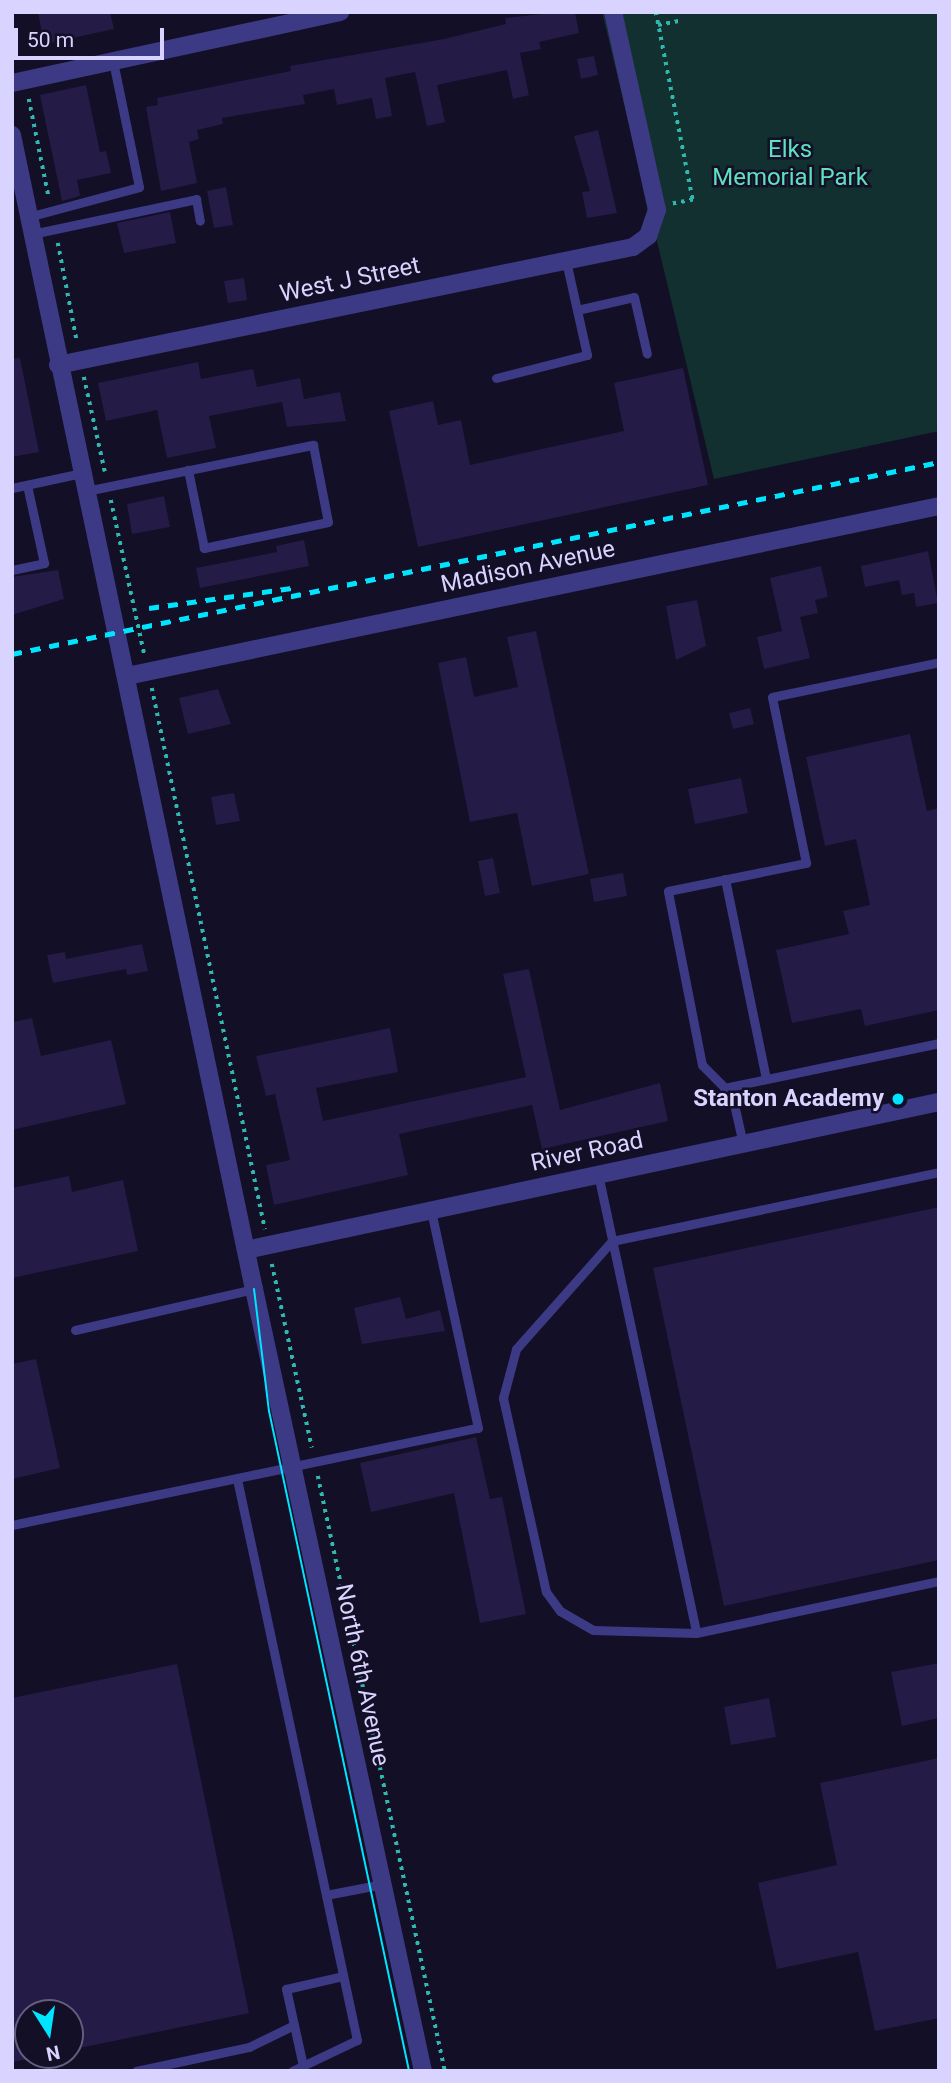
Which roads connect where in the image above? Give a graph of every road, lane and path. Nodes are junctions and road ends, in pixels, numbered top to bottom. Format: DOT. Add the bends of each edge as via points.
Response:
graph roads {
  1 [pos="340,12"];
  2 [pos="613,12"];
  3 [pos="656,12"];
  4 [pos="679,21"];
  5 [pos="658,26"];
  6 [pos="113,61"];
  7 [pos="19,82"];
  8 [pos="12,135"];
  9 [pos="656,206"];
  10 [pos="52,212"];
  11 [pos="200,221"];
  12 [pos="30,225"];
  13 [pos="55,229"];
  14 [pos="566,261"];
  15 [pos="577,310"];
  16 [pos="647,354"];
  17 [pos="81,361"];
  18 [pos="58,365"];
  19 [pos="496,378"];
  20 [pos="188,470"];
  21 [pos="84,482"];
  22 [pos="27,485"];
  23 [pos="108,486"];
  24 [pos="12,488"];
  25 [pos="939,506"];
  26 [pos="12,570"];
  27 [pos="939,662"];
  28 [pos="149,672"];
  29 [pos="127,677"];
  30 [pos="725,879"];
  31 [pos="939,1043"];
  32 [pos="766,1079"];
  33 [pos="724,1088"];
  34 [pos="939,1102"];
  35 [pos="743,1143"];
  36 [pos="939,1171"];
  37 [pos="598,1174"];
  38 [pos="431,1210"];
  39 [pos="612,1241"];
  40 [pos="268,1245"];
  41 [pos="246,1250"];
  42 [pos="254,1289"];
  43 [pos="75,1330"];
  44 [pos="315,1463"];
  45 [pos="293,1468"];
  46 [pos="237,1479"];
  47 [pos="12,1525"];
  48 [pos="939,1581"];
  49 [pos="696,1633"];
  50 [pos="383,1884"];
  51 [pos="326,1895"];
  52 [pos="343,1976"];
  53 [pos="294,2025"];
  54 [pos="161,2066"];
  55 [pos="303,2066"];
  56 [pos="136,2071"];
  57 [pos="150,2071"];
  58 [pos="292,2071"];
  59 [pos="423,2071"];
  60 [pos="445,2071"];
  1 -- 6 [label="street"];
  2 -- 9 [label="street"];
  3 -- 5 [label="path"];
  4 -- 5 [label="path"];
  5 -- 9 [label="path" via="694,200"];
  6 -- 7 [label="street"];
  6 -- 10 [label="lane" via="139,187"];
  7 -- 10 [label="path"];
  8 -- 12 [label="street, North 6th Avenue"];
  9 -- 14 [label="street, West J Street" via="657,222 633,247"];
  10 -- 12 [label="lane"];
  11 -- 13 [label="lane" via="195,199"];
  12 -- 13 [label="lane"];
  12 -- 18 [label="street, North 6th Avenue"];
  13 -- 17 [label="path"];
  14 -- 15 [label="lane"];
  14 -- 17 [label="street, West J Street"];
  15 -- 16 [label="lane" via="634,297"];
  15 -- 19 [label="lane" via="587,355"];
  17 -- 18 [label="street, West J Street"];
  17 -- 23 [label="path"];
  18 -- 21 [label="street, North 6th Avenue"];
  20 -- 20 [label="lane" via="313,445 328,522 204,548"];
  20 -- 23 [label="lane"];
  21 -- 22 [label="lane"];
  21 -- 23 [label="lane"];
  21 -- 29 [label="street, North 6th Avenue"];
  22 -- 24 [label="lane"];
  22 -- 26 [label="lane" via="44,563"];
  23 -- 28 [label="path"];
  25 -- 28 [label="street, Madison Avenue"];
  27 -- 30 [label="lane" via="772,697 806,863"];
  28 -- 29 [label="street, Madison Avenue"];
  28 -- 40 [label="path"];
  29 -- 41 [label="street, North 6th Avenue"];
  30 -- 32 [label="lane"];
  30 -- 33 [label="lane" via="668,891 702,1065"];
  31 -- 32 [label="lane"];
  32 -- 33 [label="lane"];
  33 -- 35 [label="lane" via="732,1095"];
  34 -- 35 [label="street, River Road"];
  35 -- 37 [label="street, River Road"];
  36 -- 39 [label="lane"];
  37 -- 38 [label="street, River Road"];
  37 -- 39 [label="lane"];
  38 -- 40 [label="street, River Road"];
  38 -- 44 [label="lane" via="478,1428"];
  39 -- 49 [label="lane"];
  39 -- 49 [label="lane" via="516,1349 503,1398 546,1592 560,1611 593,1630"];
  40 -- 41 [label="street, River Road"];
  40 -- 44 [label="path"];
  41 -- 42 [label="street, North 6th Avenue"];
  42 -- 43 [label="lane"];
  42 -- 45 [label="street, North 6th Avenue"];
  44 -- 45 [label="lane"];
  44 -- 60 [label="path"];
  45 -- 46 [label="lane"];
  45 -- 50 [label="street, North 6th Avenue"];
  46 -- 47 [label="lane"];
  46 -- 51 [label="lane"];
  48 -- 49 [label="lane"];
  50 -- 51 [label="lane"];
  50 -- 59 [label="street, North 6th Avenue"];
  51 -- 52 [label="lane"];
  52 -- 53 [label="lane" via="286,1989"];
  52 -- 55 [label="lane" via="357,2040"];
  53 -- 54 [label="lane" via="249,2047"];
  53 -- 55 [label="lane"];
  54 -- 56 [label="lane"];
  54 -- 57 [label="lane"];
  55 -- 58 [label="lane"];
}
